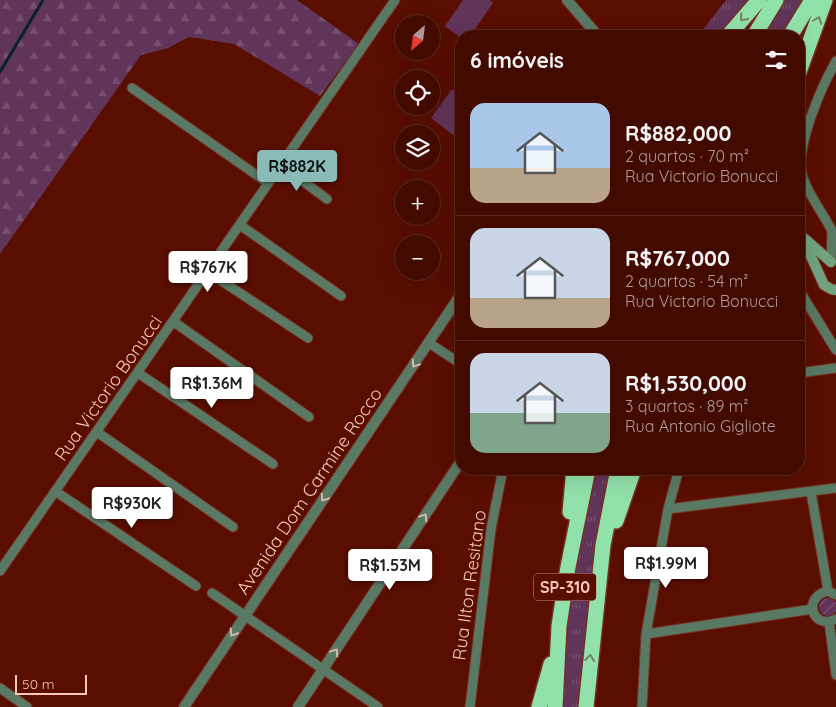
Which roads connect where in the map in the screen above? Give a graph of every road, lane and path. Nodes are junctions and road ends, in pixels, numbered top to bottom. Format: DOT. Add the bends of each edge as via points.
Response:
graph roads {
  1 [pos="395,0"];
  2 [pos="567,0"];
  3 [pos="759,0"];
  4 [pos="776,0"];
  5 [pos="812,0"];
  6 [pos="825,0"];
  7 [pos="593,30"];
  8 [pos="733,30"];
  9 [pos="758,30"];
  10 [pos="794,30"];
  11 [pos="805,55"];
  12 [pos="836,61"];
  13 [pos="132,88"];
  14 [pos="805,141"];
  15 [pos="281,165"];
  16 [pos="805,182"];
  17 [pos="268,183"];
  18 [pos="327,199"];
  19 [pos="240,225"];
  20 [pos="832,230"];
  21 [pos="805,237"];
  22 [pos="836,239"];
  23 [pos="805,243"];
  24 [pos="834,262"];
  25 [pos="208,272"];
  26 [pos="821,277"];
  27 [pos="834,293"];
  28 [pos="341,296"];
  29 [pos="805,300"];
  30 [pos="455,303"];
  31 [pos="174,322"];
  32 [pos="308,338"];
  33 [pos="429,343"];
  34 [pos="836,350"];
  35 [pos="455,360"];
  36 [pos="836,368"];
  37 [pos="805,371"];
  38 [pos="138,373"];
  39 [pos="309,417"];
  40 [pos="97,432"];
  41 [pos="273,464"];
  42 [pos="455,470"];
  43 [pos="502,475"];
  44 [pos="574,475"];
  45 [pos="587,475"];
  46 [pos="617,475"];
  47 [pos="632,475"];
  48 [pos="677,475"];
  49 [pos="836,488"];
  50 [pos="55,491"];
  51 [pos="810,492"];
  52 [pos="668,509"];
  53 [pos="233,527"];
  54 [pos="568,567"];
  55 [pos="0,572"];
  56 [pos="196,586"];
  57 [pos="212,593"];
  58 [pos="832,593"];
  59 [pos="598,595"];
  60 [pos="812,609"];
  61 [pos="244,615"];
  62 [pos="833,621"];
  63 [pos="559,626"];
  64 [pos="646,634"];
  65 [pos="324,668"];
  66 [pos="836,675"];
  67 [pos="0,688"];
  68 [pos="27,707"];
  69 [pos="184,707"];
  70 [pos="298,707"];
  71 [pos="378,707"];
  72 [pos="470,707"];
  73 [pos="539,707"];
  74 [pos="555,707"];
  75 [pos="586,707"];
  76 [pos="642,707"];
  1 -- 15 [label="street, Rua Victorio Bonucci"];
  2 -- 7 [label="street"];
  3 -- 8 [label="highway, one-way"];
  4 -- 9 [label="highway"];
  5 -- 10 [label="highway"];
  11 -- 6 [label="highway, one-way"];
  12 -- 14 [label="street" via="824,82"];
  13 -- 17 [label="street"];
  15 -- 17 [label="street, Rua Victorio Bonucci"];
  15 -- 18 [label="street"];
  16 -- 20 [label="street"];
  17 -- 19 [label="street, Rua Victorio Bonucci"];
  19 -- 25 [label="street, Rua Victorio Bonucci"];
  19 -- 28 [label="street"];
  20 -- 22 [label="street"];
  20 -- 24 [label="street"];
  21 -- 24 [label="main road"];
  23 -- 26 [label="main road"];
  24 -- 26 [label="main road" via="825,265"];
  25 -- 31 [label="street, Rua Victorio Bonucci"];
  25 -- 32 [label="street"];
  26 -- 27 [label="main road"];
  29 -- 34 [label="street"];
  30 -- 33 [label="street, Avenida Dom Carmine Rocco"];
  31 -- 38 [label="street, Rua Victorio Bonucci"];
  31 -- 39 [label="street"];
  33 -- 35 [label="street"];
  33 -- 61 [label="street, Avenida Dom Carmine Rocco, one-way"];
  36 -- 37 [label="street"];
  38 -- 40 [label="street, Rua Victorio Bonucci"];
  38 -- 41 [label="street"];
  40 -- 50 [label="street, Rua Victorio Bonucci"];
  40 -- 53 [label="street"];
  65 -- 42 [label="street, one-way"];
  43 -- 72 [label="street, Rua Ilton Resitano" via="490,529"];
  44 -- 54 [label="highway"];
  45 -- 54 [label="highway, SP-310"];
  46 -- 59 [label="highway, SP-310" via="603,545"];
  47 -- 59 [label="highway" via="616,519"];
  48 -- 52 [label="street"];
  49 -- 51 [label="street"];
  50 -- 55 [label="street, Rua Victorio Bonucci"];
  50 -- 56 [label="street"];
  51 -- 52 [label="street"];
  51 -- 58 [label="street"];
  52 -- 64 [label="street"];
  54 -- 63 [label="highway, SP-310"];
  57 -- 61 [label="street"];
  58 -- 60 [label="street" via="817,596"];
  75 -- 59 [label="highway, SP-310, one-way"];
  60 -- 62 [label="street" via="816,618"];
  60 -- 64 [label="street"];
  61 -- 65 [label="street"];
  61 -- 69 [label="street, Avenida Dom Carmine Rocco, one-way"];
  62 -- 66 [label="street"];
  63 -- 73 [label="highway"];
  63 -- 74 [label="highway, SP-310"];
  64 -- 76 [label="street"];
  65 -- 70 [label="street"];
  65 -- 71 [label="street"];
  67 -- 68 [label="street"];
}
